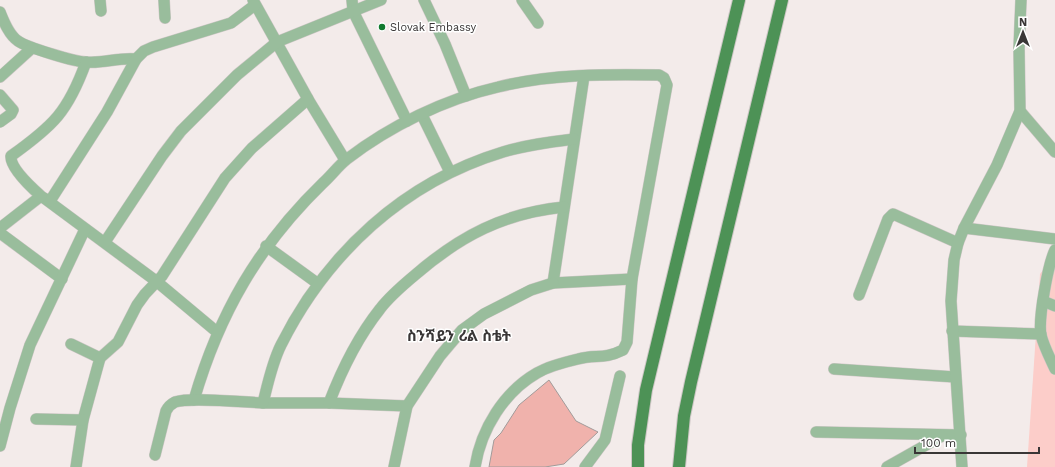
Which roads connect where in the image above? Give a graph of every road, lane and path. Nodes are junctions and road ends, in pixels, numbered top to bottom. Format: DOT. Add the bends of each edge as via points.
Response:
graph roads {
  1 [pos="164,0"];
  2 [pos="381,0"];
  3 [pos="424,0"];
  4 [pos="522,0"];
  5 [pos="739,0"];
  6 [pos="782,0"];
  7 [pos="1021,0"];
  8 [pos="254,3"];
  9 [pos="352,6"];
  10 [pos="0,12"];
  11 [pos="165,18"];
  12 [pos="538,23"];
  13 [pos="277,42"];
  14 [pos="32,48"];
  15 [pos="136,59"];
  16 [pos="86,62"];
  17 [pos="584,76"];
  18 [pos="0,77"];
  19 [pos="0,95"];
  20 [pos="466,96"];
  21 [pos="308,99"];
  22 [pos="1020,111"];
  23 [pos="422,115"];
  24 [pos="408,121"];
  25 [pos="0,122"];
  26 [pos="574,139"];
  27 [pos="1053,147"];
  28 [pos="345,160"];
  29 [pos="450,172"];
  30 [pos="46,199"];
  31 [pos="564,207"];
  32 [pos="0,228"];
  33 [pos="964,228"];
  34 [pos="85,229"];
  35 [pos="0,233"];
  36 [pos="1055,239"];
  37 [pos="106,242"];
  38 [pos="958,243"];
  39 [pos="266,246"];
  40 [pos="1055,250"];
  41 [pos="62,279"];
  42 [pos="632,279"];
  43 [pos="156,281"];
  44 [pos="318,283"];
  45 [pos="553,283"];
  46 [pos="860,295"];
  47 [pos="1044,301"];
  48 [pos="1055,306"];
  49 [pos="952,331"];
  50 [pos="217,332"];
  51 [pos="1041,334"];
  52 [pos="70,344"];
  53 [pos="100,358"];
  54 [pos="834,368"];
  55 [pos="1055,369"];
  56 [pos="620,376"];
  57 [pos="955,377"];
  58 [pos="194,400"];
  59 [pos="262,403"];
  60 [pos="329,403"];
  61 [pos="407,406"];
  62 [pos="36,419"];
  63 [pos="84,420"];
  64 [pos="816,432"];
  65 [pos="943,435"];
  66 [pos="961,435"];
  67 [pos="0,446"];
  68 [pos="155,455"];
  69 [pos="76,467"];
  70 [pos="394,467"];
  71 [pos="475,467"];
  72 [pos="585,467"];
  73 [pos="638,467"];
  74 [pos="679,467"];
  75 [pos="886,467"];
  76 [pos="962,467"];
  1 -- 11 [label="street"];
  2 -- 9 [label="street"];
  3 -- 20 [label="street"];
  4 -- 12 [label="street"];
  5 -- 73 [label="main road" via="646,390 638,445"];
  6 -- 74 [label="main road" via="691,382 684,416"];
  7 -- 22 [label="street"];
  8 -- 13 [label="street"];
  8 -- 15 [label="street" via="231,23 153,47"];
  9 -- 13 [label="street"];
  9 -- 24 [label="street"];
  10 -- 14 [label="street" via="12,36 18,42"];
  13 -- 21 [label="street"];
  13 -- 37 [label="street" via="237,75 181,131"];
  14 -- 16 [label="street"];
  14 -- 18 [label="street"];
  15 -- 16 [label="street"];
  15 -- 30 [label="street" via="107,112"];
  16 -- 30 [label="street" via="78,85 64,110 45,130 11,156 11,160 28,184"];
  17 -- 20 [label="street" via="526,81"];
  17 -- 26 [label="street"];
  17 -- 42 [label="street" via="659,75 664,78 667,85"];
  19 -- 25 [label="street" via="13,110"];
  20 -- 23 [label="street"];
  21 -- 28 [label="street"];
  21 -- 43 [label="street" via="252,148 225,178 162,276"];
  22 -- 27 [label="street"];
  22 -- 33 [label="street" via="997,165"];
  23 -- 24 [label="street"];
  23 -- 29 [label="street"];
  24 -- 28 [label="street"];
  26 -- 29 [label="street" via="539,143 504,152"];
  26 -- 31 [label="street"];
  28 -- 39 [label="street" via="299,206"];
  29 -- 44 [label="street" via="381,217 353,242"];
  30 -- 32 [label="street"];
  30 -- 34 [label="street"];
  31 -- 45 [label="street"];
  31 -- 60 [label="street" via="527,212 484,227 435,257 380,308 350,355"];
  33 -- 36 [label="street"];
  33 -- 38 [label="street"];
  34 -- 37 [label="street"];
  34 -- 41 [label="street"];
  35 -- 41 [label="street"];
  37 -- 43 [label="street"];
  38 -- 46 [label="street" via="893,214 888,219"];
  38 -- 49 [label="street" via="952,281"];
  39 -- 44 [label="street"];
  39 -- 50 [label="street"];
  40 -- 47 [label="street"];
  41 -- 67 [label="street" via="30,345"];
  42 -- 45 [label="street"];
  42 -- 71 [label="street" via="623,350 604,358 581,358 557,364 538,372 519,385 500,406 487,429"];
  43 -- 50 [label="street"];
  43 -- 53 [label="street" via="137,305 118,342"];
  44 -- 59 [label="street" via="280,346"];
  45 -- 61 [label="street" via="513,298 462,330 440,356"];
  47 -- 48 [label="street"];
  47 -- 51 [label="street"];
  49 -- 51 [label="street"];
  49 -- 57 [label="street"];
  50 -- 58 [label="street"];
  51 -- 55 [label="street"];
  52 -- 53 [label="street"];
  53 -- 63 [label="street"];
  54 -- 57 [label="street"];
  56 -- 72 [label="street" via="605,440"];
  57 -- 66 [label="street"];
  58 -- 59 [label="street"];
  58 -- 68 [label="street" via="170,405 166,411"];
  59 -- 60 [label="street"];
  60 -- 61 [label="street"];
  61 -- 70 [label="street"];
  62 -- 63 [label="street"];
  63 -- 69 [label="street"];
  64 -- 65 [label="street"];
  65 -- 66 [label="street"];
  65 -- 75 [label="street"];
  66 -- 76 [label="street"];
}
